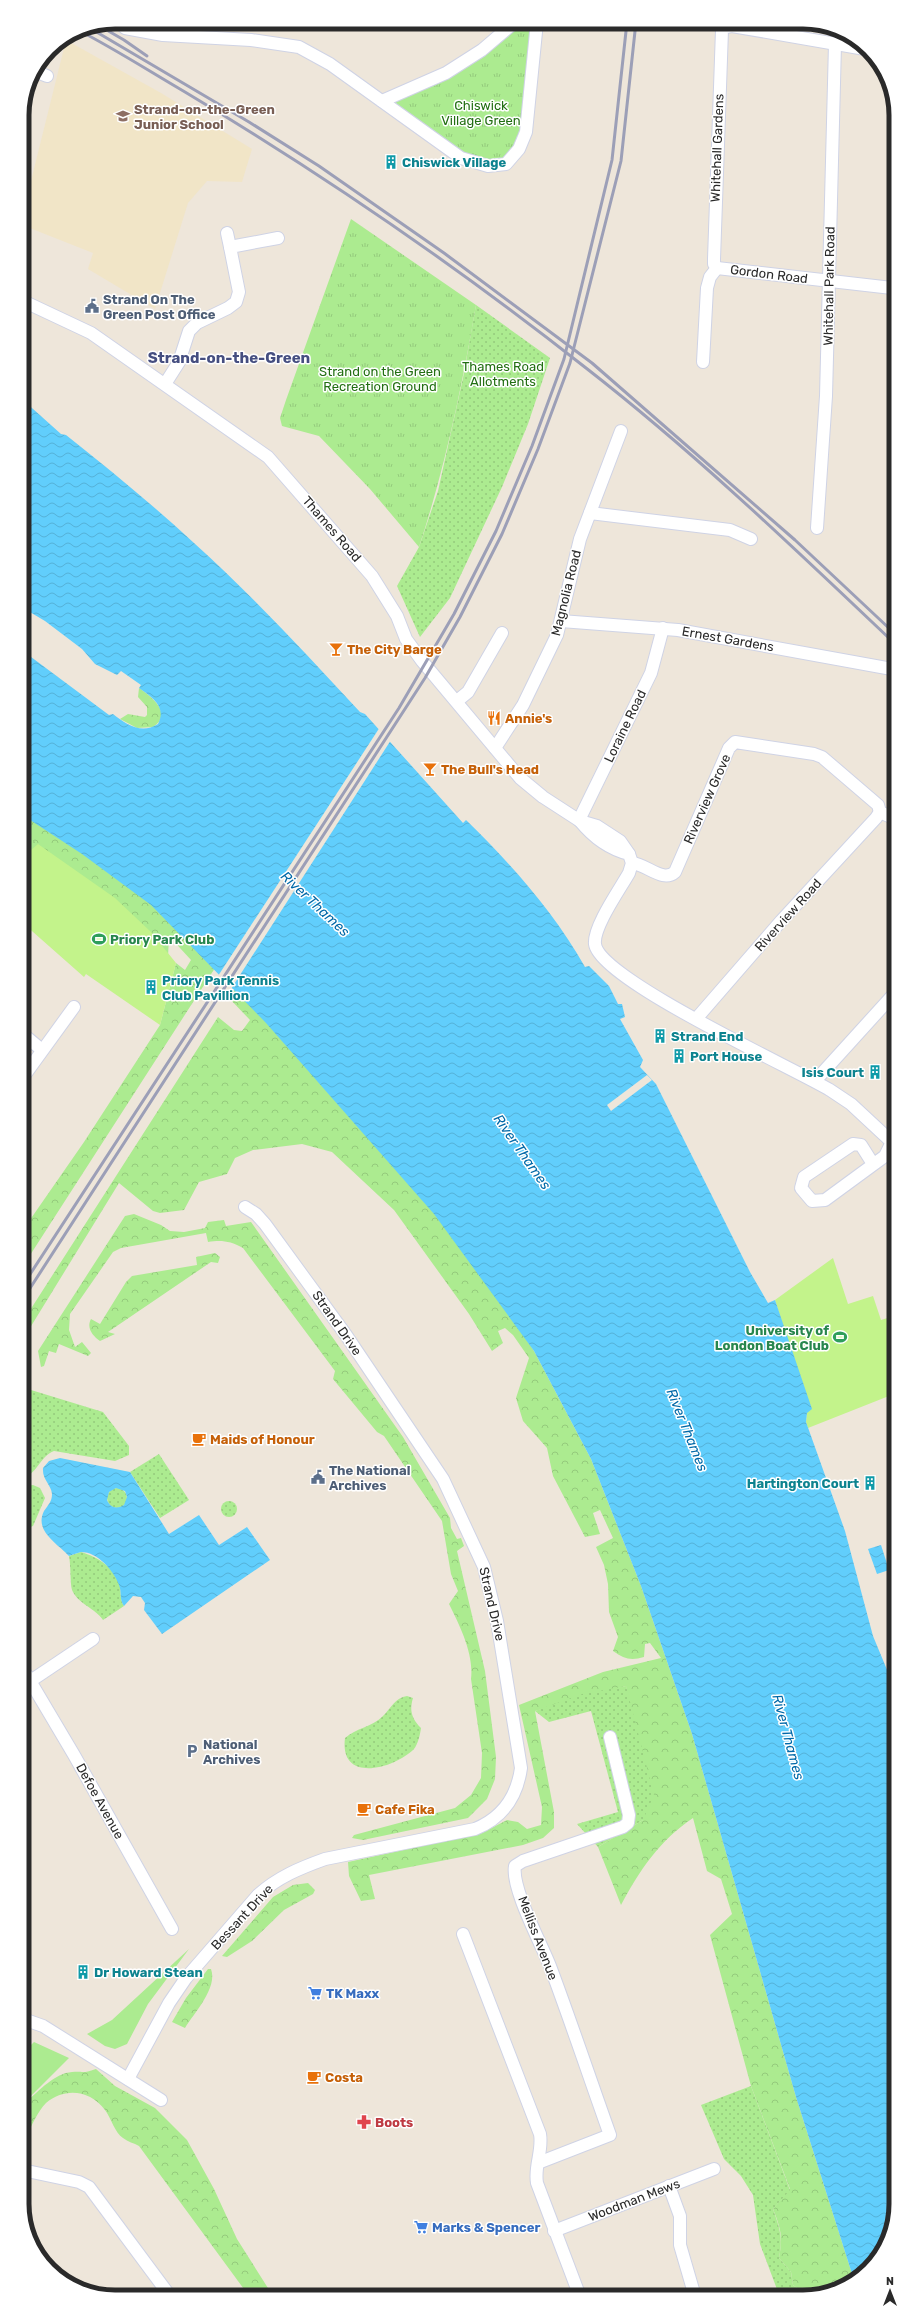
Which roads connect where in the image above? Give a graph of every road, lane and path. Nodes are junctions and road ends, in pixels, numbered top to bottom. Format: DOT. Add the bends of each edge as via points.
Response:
graph roads {
  1 [pos="130,29"];
  2 [pos="507,29"];
  3 [pos="536,29"];
  4 [pos="724,29"];
  5 [pos="749,29"];
  6 [pos="834,44"];
  7 [pos="856,47"];
  8 [pos="40,73"];
  9 [pos="46,76"];
  10 [pos="382,101"];
  11 [pos="227,233"];
  12 [pos="278,238"];
  13 [pos="230,247"];
  14 [pos="717,268"];
  15 [pos="828,281"];
  16 [pos="889,288"];
  17 [pos="29,304"];
  18 [pos="703,362"];
  19 [pos="165,384"];
  20 [pos="621,430"];
  21 [pos="590,513"];
  22 [pos="817,528"];
  23 [pos="751,540"];
  24 [pos="561,621"];
  25 [pos="663,628"];
  26 [pos="502,633"];
  27 [pos="889,668"];
  28 [pos="457,700"];
  29 [pos="495,748"];
  30 [pos="880,812"];
  31 [pos="889,816"];
  32 [pos="580,820"];
  33 [pos="630,858"];
  34 [pos="889,999"];
  35 [pos="74,1006"];
  36 [pos="696,1019"];
  37 [pos="29,1039"];
  38 [pos="42,1050"];
  39 [pos="29,1069"];
  40 [pos="814,1081"];
  41 [pos="889,1139"];
  42 [pos="889,1150"];
  43 [pos="873,1164"];
  44 [pos="245,1207"];
  45 [pos="93,1639"];
  46 [pos="29,1678"];
  47 [pos="29,1682"];
  48 [pos="610,1737"];
  49 [pos="325,1859"];
  50 [pos="172,1929"];
  51 [pos="463,1934"];
  52 [pos="29,2021"];
  53 [pos="128,2079"];
  54 [pos="161,2100"];
  55 [pos="538,2163"];
  56 [pos="714,2169"];
  57 [pos="29,2171"];
  58 [pos="669,2186"];
  59 [pos="554,2231"];
  60 [pos="166,2290"];
  61 [pos="577,2290"];
  62 [pos="693,2290"];
  1 -- 10 [label="street" via="163,35 251,40 299,47 330,64"];
  2 -- 10 [label="street" via="482,50 446,73"];
  3 -- 10 [label="street" via="526,132 519,149 506,164 488,166 461,158"];
  4 -- 14 [label="street, Whitehall Gardens" via="720,60 714,259"];
  5 -- 6 [label="street, Whitehall Gardens"];
  6 -- 7 [label="street"];
  6 -- 15 [label="street, Whitehall Park Road"];
  8 -- 9 [label="street"];
  11 -- 13 [label="street"];
  12 -- 13 [label="street"];
  13 -- 19 [label="street" via="239,292 236,302 197,323 189,331 179,362"];
  14 -- 15 [label="street, Gordon Road"];
  14 -- 18 [label="street" via="710,277 707,288"];
  15 -- 16 [label="street, Gordon Road"];
  15 -- 22 [label="street, Whitehall Park Road" via="826,396"];
  17 -- 19 [label="street, Thames Road" via="91,333"];
  19 -- 28 [label="street, Thames Road" via="268,457 372,576 400,622 406,639"];
  20 -- 21 [label="street, Magnolia Road"];
  21 -- 23 [label="street" via="730,530"];
  21 -- 24 [label="street, Magnolia Road" via="572,566"];
  24 -- 25 [label="street, Ernest Gardens"];
  24 -- 29 [label="street, Magnolia Road" via="523,704"];
  25 -- 27 [label="street, Ernest Gardens"];
  25 -- 32 [label="street, Loraine Road" via="651,673"];
  26 -- 28 [label="street" via="468,692"];
  28 -- 29 [label="street, Thames Road"];
  29 -- 32 [label="street, Thames Road" via="531,788"];
  30 -- 31 [label="street, Riverview Grove"];
  30 -- 33 [label="street, Riverview Grove" via="878,805 822,757 735,742 729,748 675,872 671,876 663,876"];
  30 -- 36 [label="street, Riverview Road"];
  32 -- 33 [label="street, Thames Road" via="597,826 620,841"];
  33 -- 36 [label="street" via="629,873 599,928 595,940 596,949 605,961 632,982"];
  34 -- 40 [label="street"];
  35 -- 38 [label="street"];
  36 -- 40 [label="street"];
  37 -- 38 [label="street"];
  38 -- 39 [label="street"];
  40 -- 41 [label="street" via="851,1104"];
  42 -- 43 [label="street" via="885,1156"];
  43 -- 43 [label="street" via="824,1200 812,1201 801,1188 804,1178 853,1144 861,1145"];
  44 -- 49 [label="street, Strand Drive" via="256,1214 320,1298 443,1480 455,1503 484,1567 497,1621 509,1703 520,1754 519,1782 513,1798 487,1824 475,1829"];
  45 -- 46 [label="street"];
  47 -- 50 [label="street, Defoe Avenue"];
  48 -- 55 [label="street, Melliss Avenue" via="629,1815 628,1823 623,1828 523,1861 515,1866 514,1873 610,2135"];
  49 -- 53 [label="street, Bessant Drive" via="283,1876 258,1895 186,1978"];
  51 -- 55 [label="street" via="540,2134 542,2146"];
  52 -- 53 [label="street" via="43,2026"];
  53 -- 54 [label="street"];
  55 -- 59 [label="street" via="535,2172 537,2183"];
  56 -- 58 [label="street, Woodman Mews"];
  57 -- 60 [label="street" via="79,2182 89,2187"];
  58 -- 59 [label="street, Woodman Mews"];
  58 -- 62 [label="street" via="680,2216 680,2245"];
  59 -- 61 [label="street"];
}
